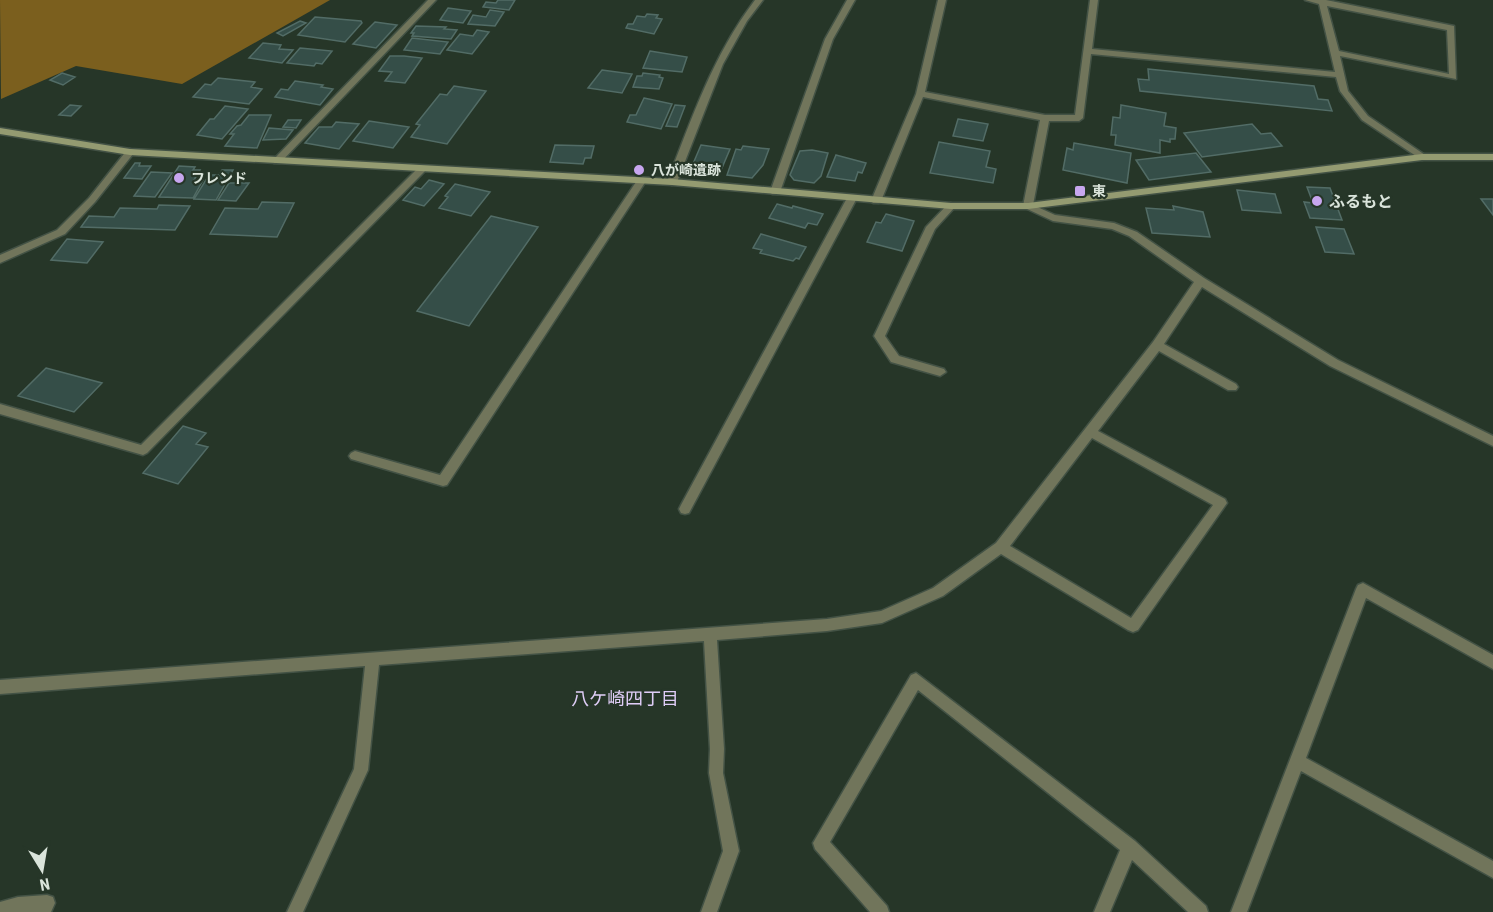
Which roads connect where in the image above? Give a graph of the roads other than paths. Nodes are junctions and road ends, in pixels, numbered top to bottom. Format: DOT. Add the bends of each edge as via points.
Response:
graph roads {
  1 [pos="432,0"];
  2 [pos="759,0"];
  3 [pos="851,0"];
  4 [pos="942,0"];
  5 [pos="1094,0"];
  6 [pos="1309,0"];
  7 [pos="1322,1"];
  8 [pos="1088,51"];
  9 [pos="1335,53"];
  10 [pos="1340,75"];
  11 [pos="920,94"];
  12 [pos="1045,118"];
  13 [pos="0,131"];
  14 [pos="130,152"];
  15 [pos="1493,156"];
  16 [pos="1422,157"];
  17 [pos="277,161"];
  18 [pos="422,169"];
  19 [pos="641,181"];
  20 [pos="672,182"];
  21 [pos="775,192"];
  22 [pos="852,198"];
  23 [pos="876,201"];
  24 [pos="951,206"];
  25 [pos="1028,207"];
  26 [pos="0,259"];
  27 [pos="1200,281"];
  28 [pos="1157,345"];
  29 [pos="940,372"];
  30 [pos="1232,387"];
  31 [pos="0,408"];
  32 [pos="1090,432"];
  33 [pos="1493,441"];
  34 [pos="355,456"];
  35 [pos="685,509"];
  36 [pos="1001,547"];
  37 [pos="710,634"];
  38 [pos="373,660"];
  39 [pos="1493,662"];
  40 [pos="0,687"];
  41 [pos="1297,761"];
  42 [pos="1129,847"];
  43 [pos="1493,870"];
  44 [pos="0,910"];
  45 [pos="41,912"];
  46 [pos="295,912"];
  47 [pos="709,912"];
  48 [pos="881,912"];
  49 [pos="1102,912"];
  50 [pos="1200,912"];
  51 [pos="1239,912"];
  1 -- 17 [label="street"];
  2 -- 20 [label="street" via="727,45"];
  3 -- 21 [label="street" via="829,39"];
  4 -- 11 [label="street"];
  5 -- 8 [label="street"];
  6 -- 7 [label="street"];
  7 -- 9 [label="street"];
  7 -- 9 [label="street" via="1451,28 1453,77"];
  8 -- 10 [label="street"];
  8 -- 12 [label="street" via="1079,118"];
  9 -- 10 [label="street"];
  10 -- 16 [label="street" via="1344,91 1365,118"];
  11 -- 12 [label="street"];
  11 -- 23 [label="street"];
  12 -- 25 [label="street"];
  13 -- 14 [label="street"];
  14 -- 17 [label="street"];
  14 -- 26 [label="street" via="92,200 60,232"];
  15 -- 16 [label="street"];
  16 -- 25 [label="street"];
  17 -- 18 [label="street"];
  18 -- 19 [label="street"];
  18 -- 31 [label="street" via="143,450"];
  19 -- 20 [label="street"];
  19 -- 34 [label="street" via="443,481"];
  20 -- 21 [label="street"];
  21 -- 22 [label="street"];
  22 -- 23 [label="street"];
  22 -- 35 [label="street"];
  23 -- 24 [label="street"];
  24 -- 25 [label="street"];
  24 -- 29 [label="street" via="931,227 879,336 895,359"];
  25 -- 27 [label="street" via="1053,218 1124,230"];
  27 -- 28 [label="street"];
  27 -- 33 [label="street" via="1334,363"];
  28 -- 30 [label="street"];
  28 -- 32 [label="street"];
  32 -- 36 [label="street"];
  32 -- 36 [label="street" via="1221,503 1132,626"];
  36 -- 37 [label="street" via="938,592 882,617"];
  37 -- 38 [label="street"];
  37 -- 47 [label="street" via="716,773 731,851"];
  38 -- 40 [label="street"];
  38 -- 46 [label="street" via="361,770"];
  39 -- 41 [label="street" via="1363,589"];
  41 -- 43 [label="street"];
  41 -- 51 [label="street"];
  42 -- 48 [label="street" via="916,681 821,843"];
  42 -- 49 [label="street"];
  42 -- 50 [label="street"];
  44 -- 45 [label="street" via="47,903"];
}
